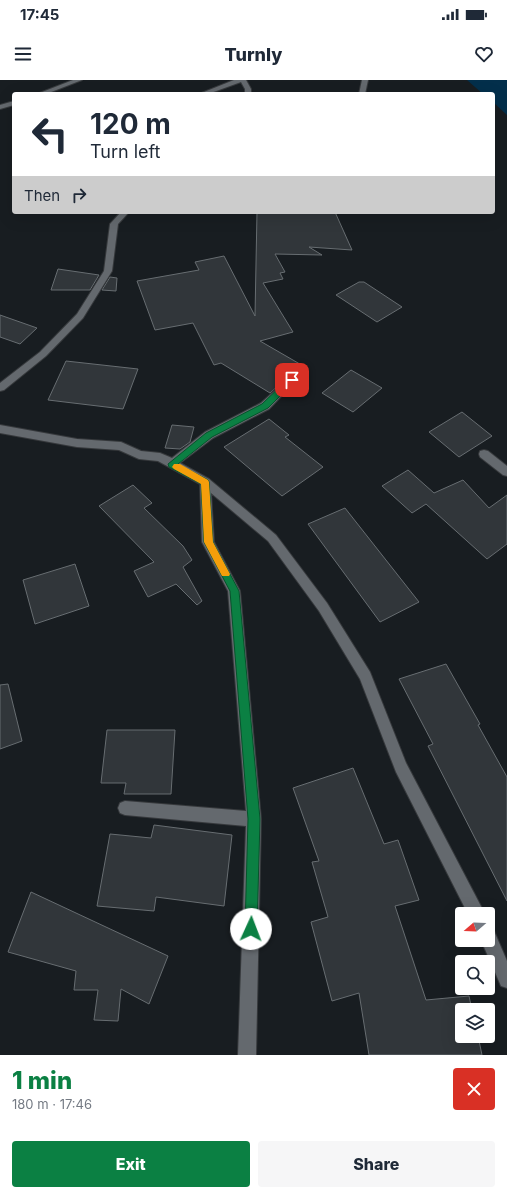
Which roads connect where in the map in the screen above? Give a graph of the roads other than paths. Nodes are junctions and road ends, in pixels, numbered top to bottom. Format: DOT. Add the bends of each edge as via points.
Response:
graph roads {
  1 [pos="79,80"];
  2 [pos="241,80"];
  3 [pos="365,80"];
  4 [pos="46,92"];
  5 [pos="208,92"];
  6 [pos="248,92"];
  7 [pos="362,92"];
  8 [pos="12,104"];
  9 [pos="0,107"];
  10 [pos="123,214"];
  11 [pos="292,380"];
  12 [pos="0,388"];
  13 [pos="0,429"];
  14 [pos="484,454"];
  15 [pos="172,464"];
  16 [pos="507,472"];
  17 [pos="205,482"];
  18 [pos="125,808"];
  19 [pos="254,819"];
  20 [pos="473,907"];
  21 [pos="492,947"];
  22 [pos="507,980"];
  23 [pos="247,1055"];
  1 -- 4 [label="street"];
  2 -- 5 [label="street"];
  2 -- 6 [label="street"];
  3 -- 7 [label="street"];
  8 -- 9 [label="street"];
  10 -- 12 [label="street" via="114,224 108,271 80,316 43,354"];
  11 -- 15 [label="street" via="265,406 209,435"];
  13 -- 15 [label="street" via="77,443 121,446 139,456 160,457"];
  14 -- 16 [label="street"];
  15 -- 17 [label="street"];
  17 -- 19 [label="street" via="208,542 234,591"];
  17 -- 20 [label="street" via="272,538 323,607 365,676 401,767"];
  18 -- 19 [label="street"];
  19 -- 23 [label="street"];
  21 -- 22 [label="street"];
}
